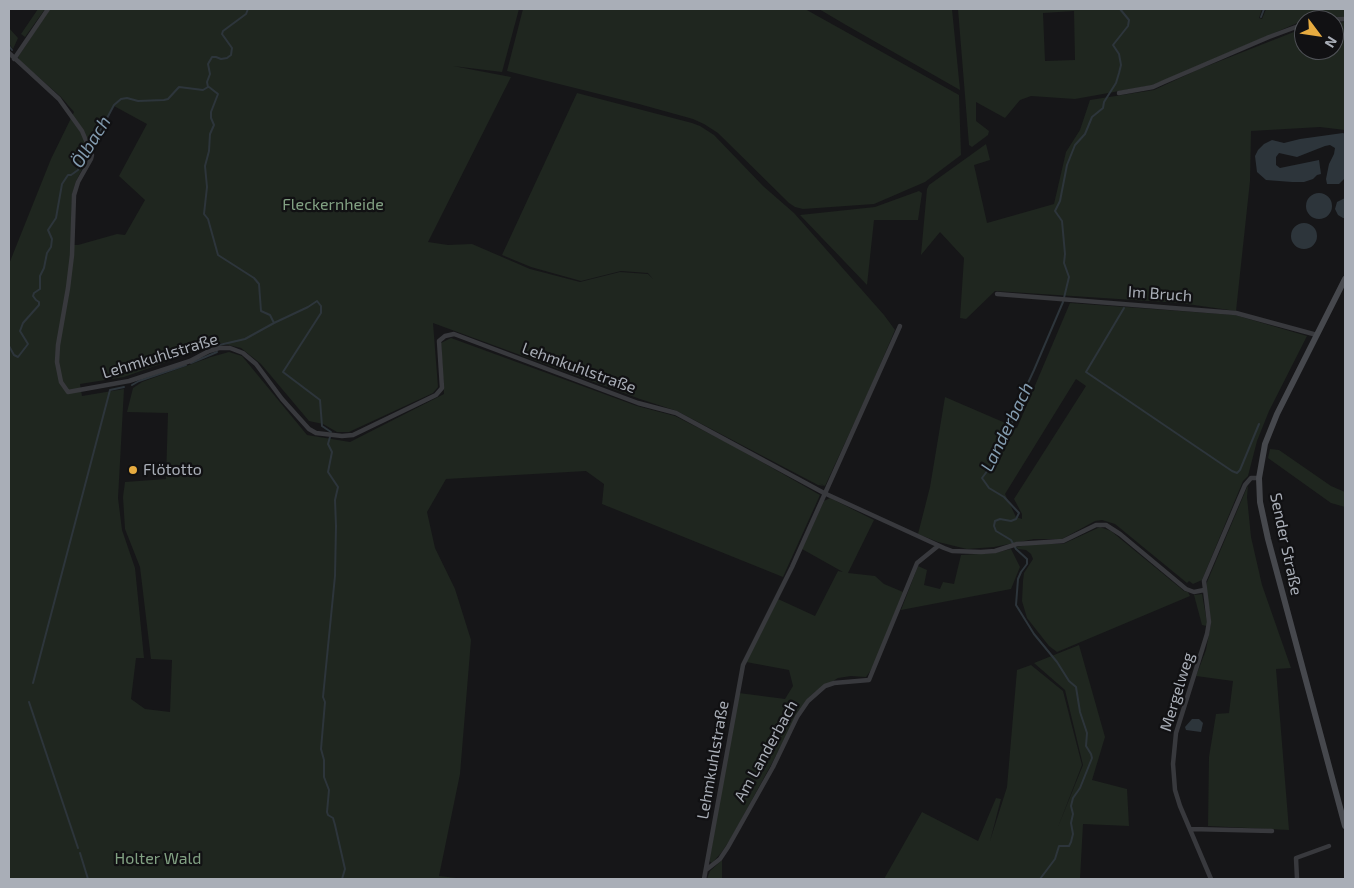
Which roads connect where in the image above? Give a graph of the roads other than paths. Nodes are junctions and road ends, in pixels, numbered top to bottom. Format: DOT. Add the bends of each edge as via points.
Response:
graph roads {
  1 [pos="48,9"];
  2 [pos="1294,28"];
  3 [pos="9,53"];
  4 [pos="14,58"];
  5 [pos="1119,92"];
  6 [pos="1345,279"];
  7 [pos="997,294"];
  8 [pos="900,326"];
  9 [pos="1317,335"];
  10 [pos="1259,478"];
  11 [pos="824,493"];
  12 [pos="938,546"];
  13 [pos="1204,590"];
  14 [pos="1343,804"];
  15 [pos="1345,826"];
  16 [pos="1191,829"];
  17 [pos="1272,831"];
  18 [pos="1329,846"];
  19 [pos="706,870"];
  20 [pos="704,879"];
  21 [pos="1211,879"];
  22 [pos="1298,879"];
  1 -- 4 [label="street"];
  2 -- 5 [label="street" via="1159,84"];
  3 -- 4 [label="street, Lehmkuhlstraße"];
  4 -- 11 [label="street, Lehmkuhlstraße" via="59,99 74,119 91,152 91,159 74,195 72,256 58,345 61,382 68,392 129,381 190,361 209,351 230,348 243,353 256,364 309,429 333,435 353,434 436,395 442,388 439,341 454,334 638,403 676,413"];
  6 -- 9 [label="main road, Sender Straße"];
  7 -- 9 [label="street, Im Bruch" via="1236,313"];
  8 -- 11 [label="street, Lehmkuhlstraße"];
  9 -- 10 [label="main road, Sender Straße" via="1271,429"];
  10 -- 13 [label="street" via="1251,478 1245,485 1204,581"];
  10 -- 14 [label="main road, Sender Straße" via="1266,532"];
  11 -- 12 [label="street, Lehmkuhlstraße"];
  11 -- 19 [label="street, Lehmkuhlstraße" via="792,567 743,665"];
  12 -- 13 [label="street, Lehmkuhlstraße" via="952,551 995,551 1018,544 1063,541 1096,525 1106,525 1186,589 1194,592"];
  12 -- 19 [label="street, Am Landerbach" via="916,563 868,680 834,683 808,701 728,847 720,859"];
  13 -- 16 [label="street, Mergelweg" via="1207,634 1176,733 1172,764 1175,790"];
  14 -- 15 [label="main road, Sender Straße"];
  16 -- 17 [label="street"];
  16 -- 21 [label="street, Mergelweg"];
  18 -- 22 [label="street" via="1296,858"];
  19 -- 20 [label="street, Lehmkuhlstraße"];
}
